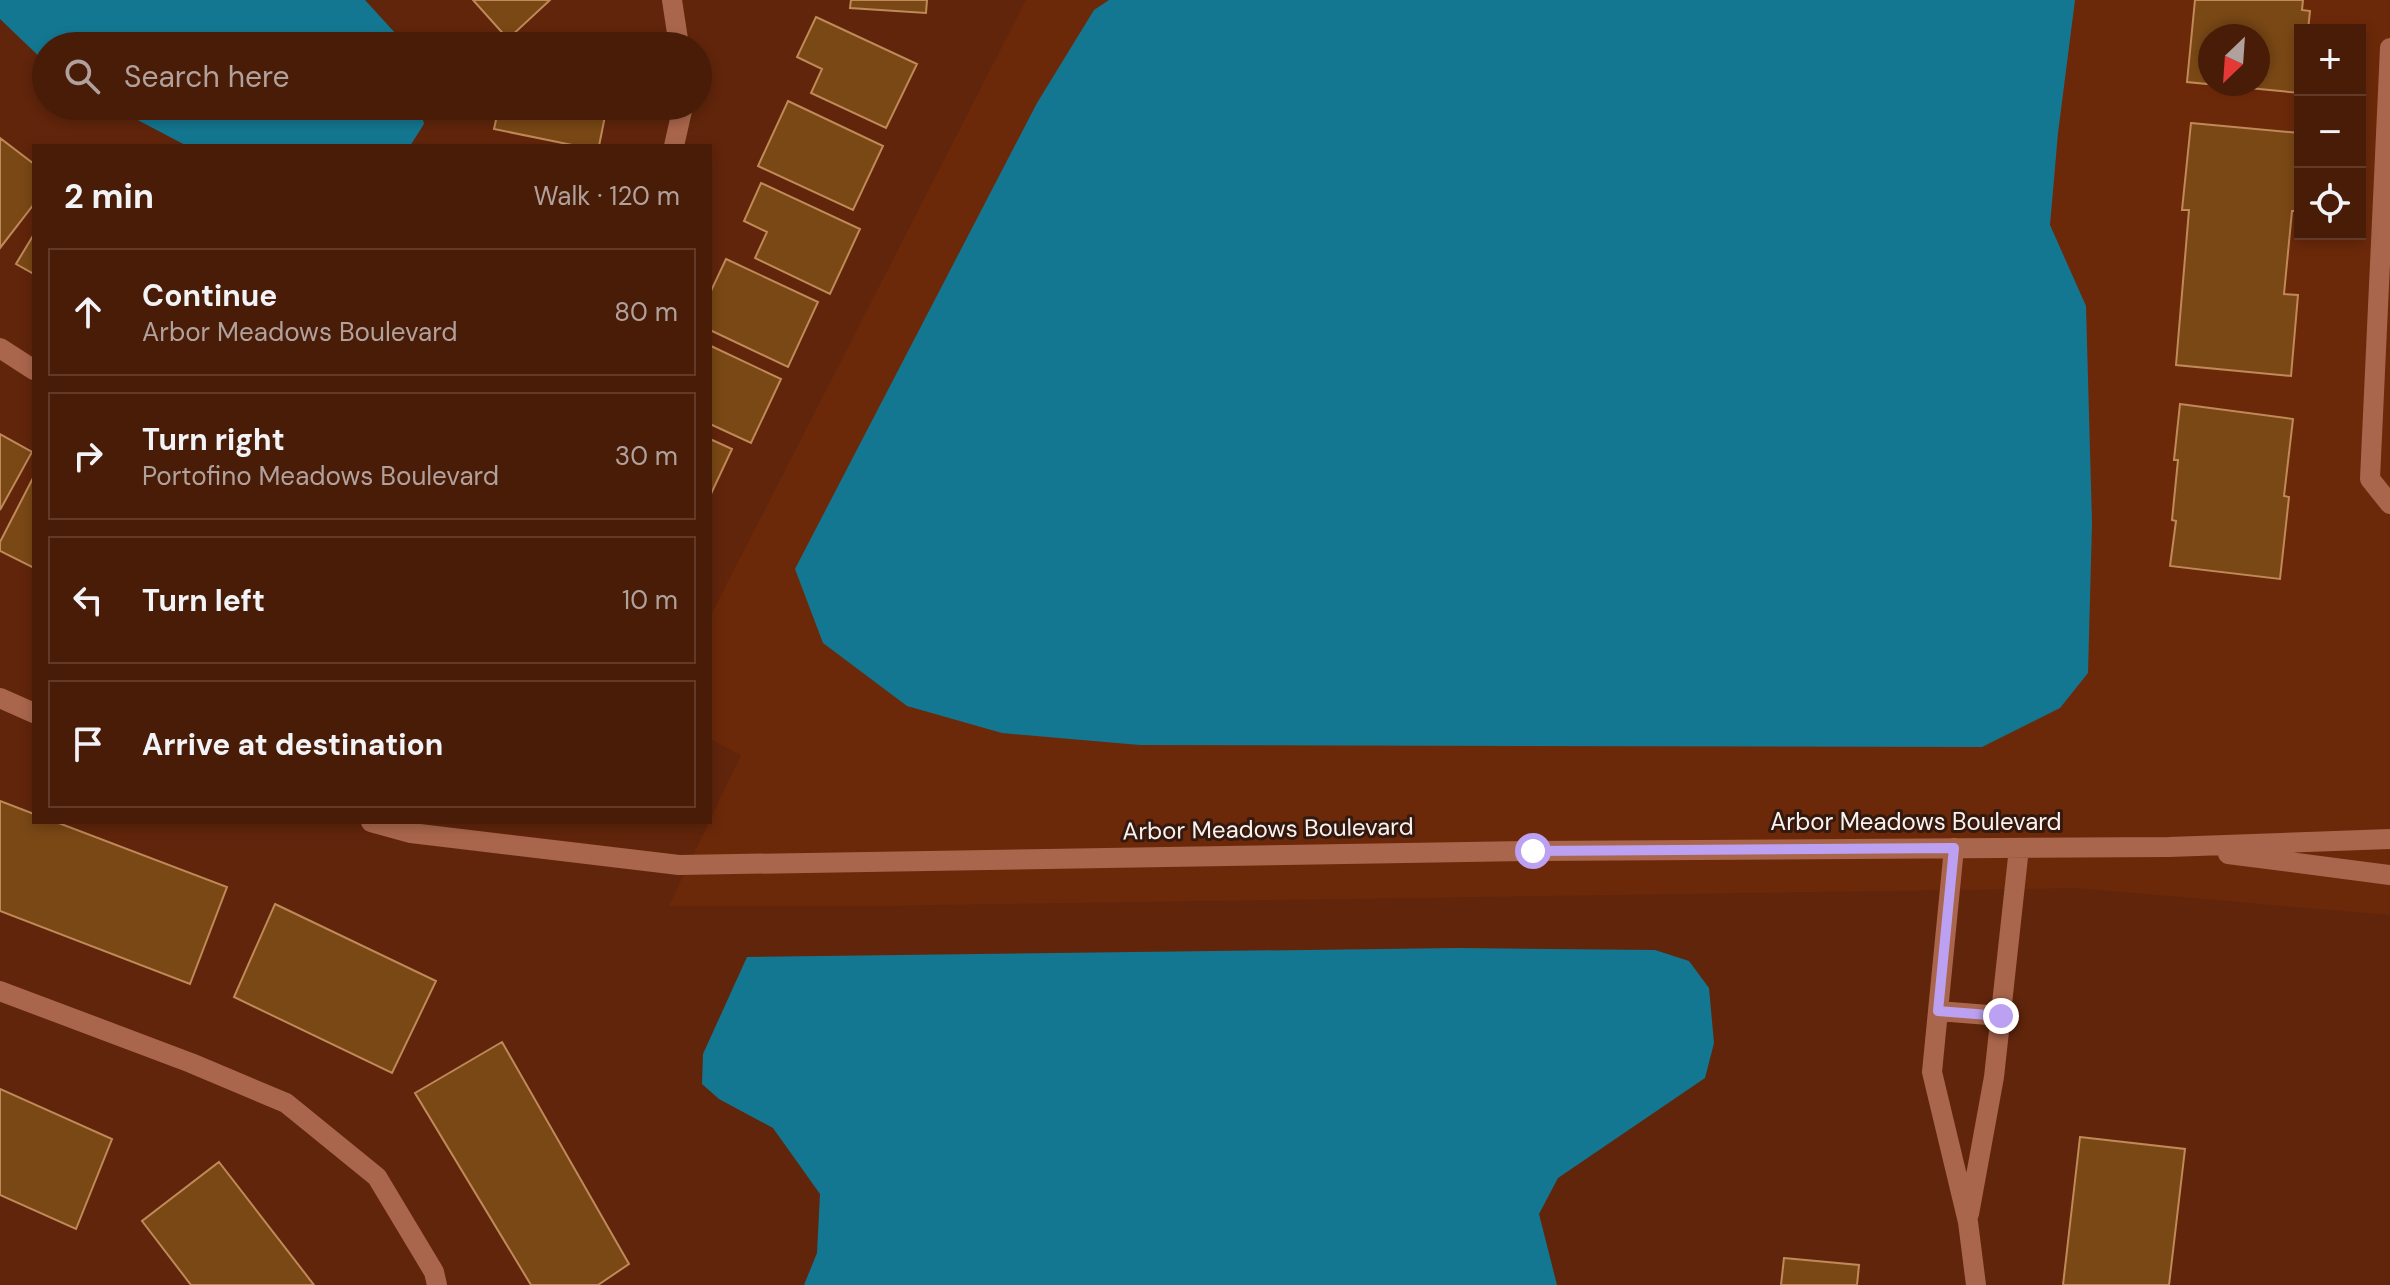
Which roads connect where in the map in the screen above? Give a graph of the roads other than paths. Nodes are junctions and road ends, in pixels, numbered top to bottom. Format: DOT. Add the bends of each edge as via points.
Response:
graph roads {
  1 [pos="672,0"];
  2 [pos="677,32"];
  3 [pos="2390,48"];
  4 [pos="680,120"];
  5 [pos="674,144"];
  6 [pos="0,348"];
  7 [pos="32,369"];
  8 [pos="2390,504"];
  9 [pos="0,698"];
  10 [pos="32,712"];
  11 [pos="378,824"];
  12 [pos="2390,839"];
  13 [pos="2169,847"];
  14 [pos="1954,848"];
  15 [pos="2019,848"];
  16 [pos="2390,875"];
  17 [pos="0,991"];
  18 [pos="1938,1011"];
  19 [pos="2001,1016"];
  20 [pos="1968,1222"];
  21 [pos="437,1285"];
  22 [pos="1976,1285"];
  1 -- 2 [label="street"];
  3 -- 8 [label="street" via="2370,479"];
  4 -- 5 [label="street"];
  6 -- 7 [label="street"];
  9 -- 10 [label="street"];
  11 -- 14 [label="street, Arbor Meadows Boulevard" via="411,833 679,865"];
  12 -- 13 [label="street, Arbor Meadows Boulevard"];
  13 -- 15 [label="street, Arbor Meadows Boulevard"];
  13 -- 16 [label="street, Arbor Meadows Boulevard"];
  14 -- 15 [label="street, Arbor Meadows Boulevard"];
  14 -- 18 [label="street"];
  15 -- 19 [label="street"];
  17 -- 21 [label="street" via="286,1103 377,1177"];
  18 -- 19 [label="street"];
  18 -- 20 [label="street" via="1932,1072"];
  19 -- 20 [label="street"];
  20 -- 22 [label="street"];
}
